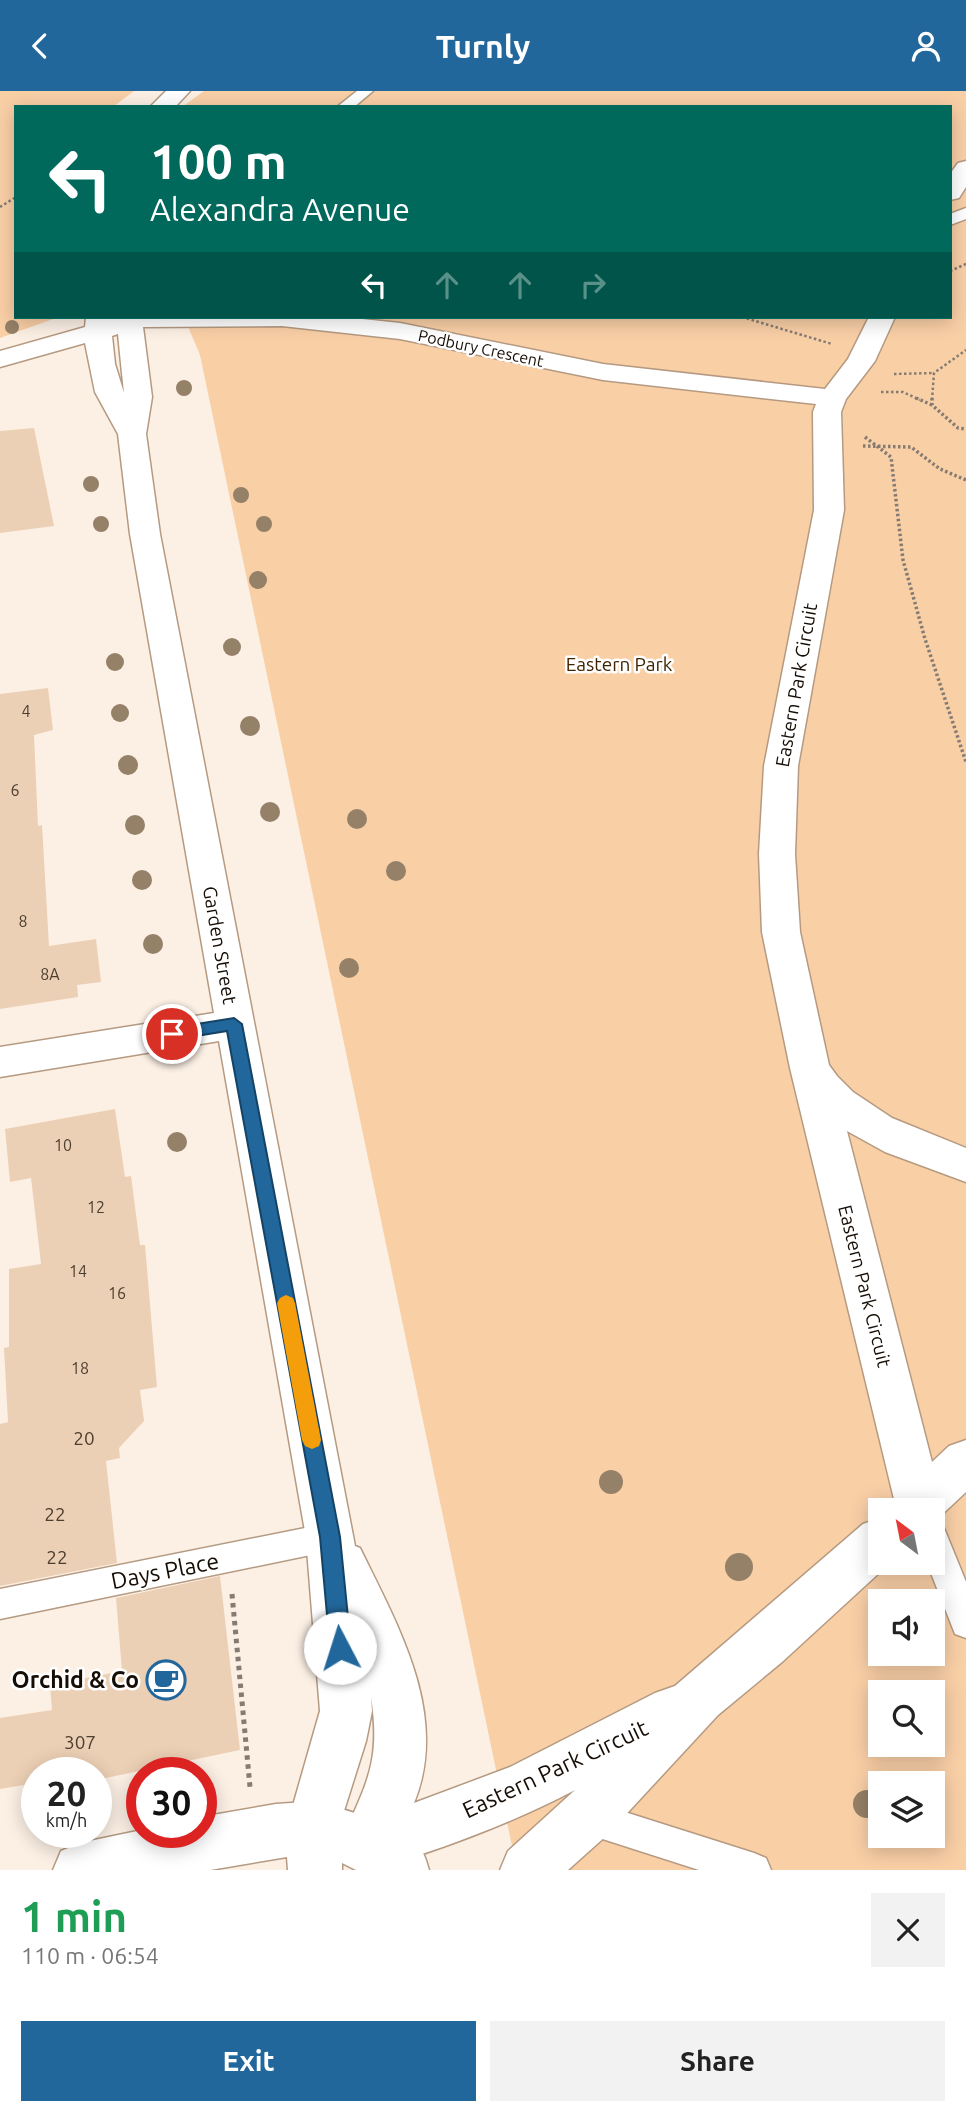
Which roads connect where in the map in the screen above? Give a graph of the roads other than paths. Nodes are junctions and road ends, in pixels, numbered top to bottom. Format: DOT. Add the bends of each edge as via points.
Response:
graph roads {
  1 [pos="179,91"];
  2 [pos="366,91"];
  3 [pos="163,105"];
  4 [pos="347,105"];
  5 [pos="966,168"];
  6 [pos="952,190"];
  7 [pos="881,319"];
  8 [pos="129,326"];
  9 [pos="99,332"];
  10 [pos="0,359"];
  11 [pos="0,376"];
  12 [pos="830,405"];
  13 [pos="132,434"];
  14 [pos="234,1024"];
  15 [pos="0,1062"];
  16 [pos="810,1068"];
  17 [pos="966,1165"];
  18 [pos="966,1461"];
  19 [pos="918,1498"];
  20 [pos="936,1498"];
  21 [pos="330,1537"];
  22 [pos="868,1551"];
  23 [pos="945,1572"];
  24 [pos="0,1604"];
  25 [pos="966,1623"];
  26 [pos="700,1697"];
  27 [pos="587,1817"];
  28 [pos="314,1850"];
  29 [pos="384,1857"];
  30 [pos="80,1870"];
  31 [pos="527,1870"];
  32 [pos="754,1870"];
  1 -- 3 [label="street"];
  2 -- 4 [label="lane"];
  5 -- 6 [label="street"];
  7 -- 12 [label="street" via="866,353"];
  8 -- 9 [label="street, Podbury Crescent"];
  8 -- 12 [label="street, Podbury Crescent" via="162,331 283,329 352,334 584,381"];
  8 -- 13 [label="street, Garden Street" via="138,397"];
  9 -- 10 [label="street"];
  9 -- 11 [label="street"];
  9 -- 13 [label="street, Garden Street" via="108,396"];
  12 -- 16 [label="street, Eastern Park Circuit" via="827,449 831,492 781,766 777,854 781,932"];
  13 -- 14 [label="street, Garden Street" via="145,534"];
  14 -- 15 [label="street"];
  14 -- 21 [label="street, Garden Street"];
  16 -- 17 [label="street, Eastern Park Circuit" via="829,1095 849,1111 907,1142"];
  16 -- 19 [label="street, Eastern Park Circuit"];
  18 -- 20 [label="street"];
  21 -- 24 [label="lane, Days Place"];
  21 -- 28 [label="street, Garden Street" via="346,1711 343,1736 324,1782"];
  21 -- 29 [label="street, Garden Street" via="390,1666 402,1721"];
  22 -- 26 [label="street, Eastern Park Circuit"];
  23 -- 25 [label="lane"];
  26 -- 27 [label="street, Eastern Park Circuit"];
  26 -- 29 [label="street, Eastern Park Circuit" via="527,1787 448,1819"];
  27 -- 31 [label="street, Eastern Park Circuit"];
  27 -- 32 [label="lane"];
  28 -- 29 [label="street"];
  28 -- 30 [label="street" via="255,1835"];
}
